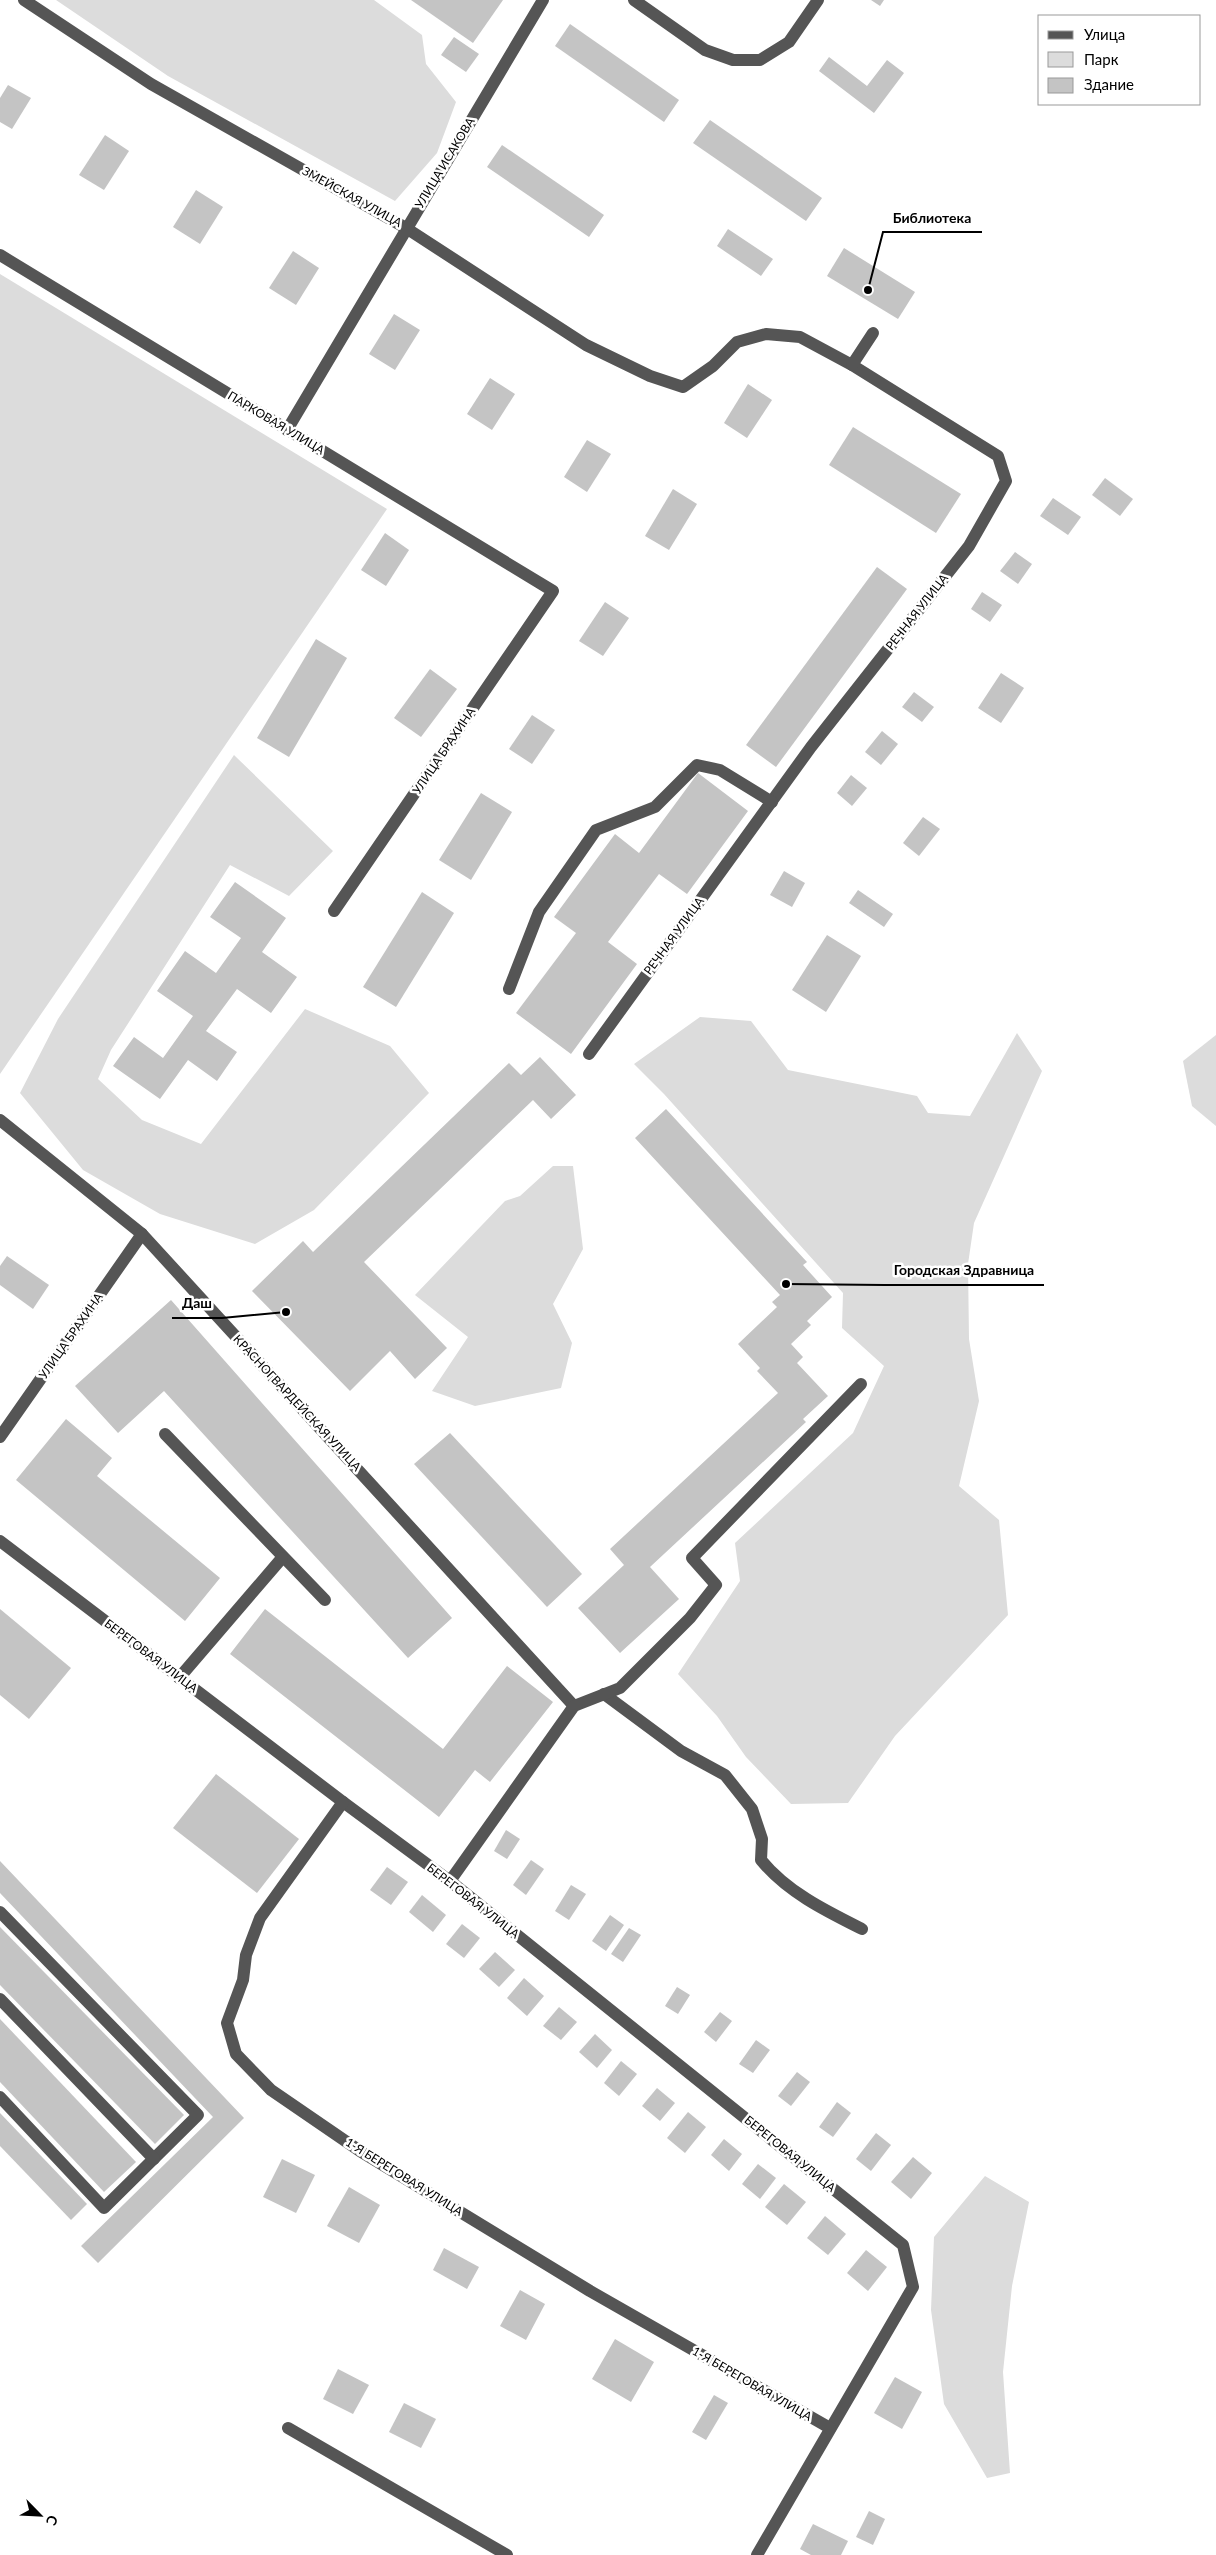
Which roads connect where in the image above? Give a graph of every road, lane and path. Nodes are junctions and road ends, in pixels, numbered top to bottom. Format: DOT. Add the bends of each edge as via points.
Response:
graph roads {
  1 [pos="24,0"];
  2 [pos="543,0"];
  3 [pos="634,0"];
  4 [pos="818,0"];
  5 [pos="406,228"];
  6 [pos="0,255"];
  7 [pos="873,333"];
  8 [pos="852,365"];
  9 [pos="683,387"];
  10 [pos="287,430"];
  11 [pos="553,591"];
  12 [pos="772,802"];
  13 [pos="334,911"];
  14 [pos="510,989"];
  15 [pos="588,1054"];
  16 [pos="0,1120"];
  17 [pos="142,1234"];
  18 [pos="861,1384"];
  19 [pos="165,1434"];
  20 [pos="0,1437"];
  21 [pos="0,1541"];
  22 [pos="282,1558"];
  23 [pos="325,1600"];
  24 [pos="180,1678"];
  25 [pos="604,1694"];
  26 [pos="574,1706"];
  27 [pos="343,1802"];
  28 [pos="450,1881"];
  29 [pos="0,1912"];
  30 [pos="862,1930"];
  31 [pos="0,1999"];
  32 [pos="0,2097"];
  33 [pos="154,2159"];
  34 [pos="288,2428"];
  35 [pos="830,2428"];
  36 [pos="507,2555"];
  37 [pos="757,2555"];
  1 -- 5 [label="street, ЗМЕЙСКАЯ УЛИЦА" via="151,84"];
  2 -- 5 [label="street, УЛИЦА ИСАКОВА"];
  3 -- 4 [label="street" via="706,50 733,60 760,60 789,42"];
  5 -- 9 [label="street, ЗМЕЙСКАЯ УЛИЦА" via="586,344 650,376"];
  5 -- 10 [label="street, УЛИЦА ИСАКОВА"];
  6 -- 10 [label="street, ПАРКОВАЯ УЛИЦА"];
  7 -- 8 [label="street"];
  8 -- 9 [label="street, РЕЧНАЯ УЛИЦА" via="800,337 766,334 737,342 713,366"];
  8 -- 12 [label="street, РЕЧНАЯ УЛИЦА" via="998,456 1006,481 969,546"];
  10 -- 11 [label="street, ПАРКОВАЯ УЛИЦА"];
  11 -- 13 [label="street, УЛИЦА БРАХИНА"];
  12 -- 14 [label="street" via="720,770 697,765 655,807 596,830 539,912"];
  12 -- 15 [label="street, РЕЧНАЯ УЛИЦА"];
  16 -- 17 [label="street, КРАСНОГВАРДЕЙСКАЯ УЛИЦА"];
  17 -- 20 [label="street, УЛИЦА БРАХИНА"];
  17 -- 26 [label="street, КРАСНОГВАРДЕЙСКАЯ УЛИЦА"];
  18 -- 25 [label="street" via="692,1558 716,1585 690,1618 620,1688"];
  19 -- 22 [label="street"];
  21 -- 24 [label="street, БЕРЕГОВАЯ УЛИЦА"];
  22 -- 23 [label="street"];
  22 -- 24 [label="street"];
  24 -- 27 [label="street, БЕРЕГОВАЯ УЛИЦА"];
  25 -- 26 [label="street"];
  25 -- 30 [label="street" via="681,1751 724,1774 752,1809 762,1839 761,1860 772,1873 818,1907"];
  26 -- 28 [label="street"];
  27 -- 28 [label="street, БЕРЕГОВАЯ УЛИЦА"];
  27 -- 35 [label="street, 1-Я БЕРЕГОВАЯ УЛИЦА" via="260,1918 227,2023 236,2054 271,2090 360,2150 590,2290"];
  28 -- 35 [label="street, БЕРЕГОВАЯ УЛИЦА" via="903,2244 913,2288"];
  29 -- 33 [label="street" via="198,2115"];
  31 -- 33 [label="street"];
  32 -- 33 [label="street" via="104,2208"];
  34 -- 36 [label="street"];
  35 -- 37 [label="street"];
}
